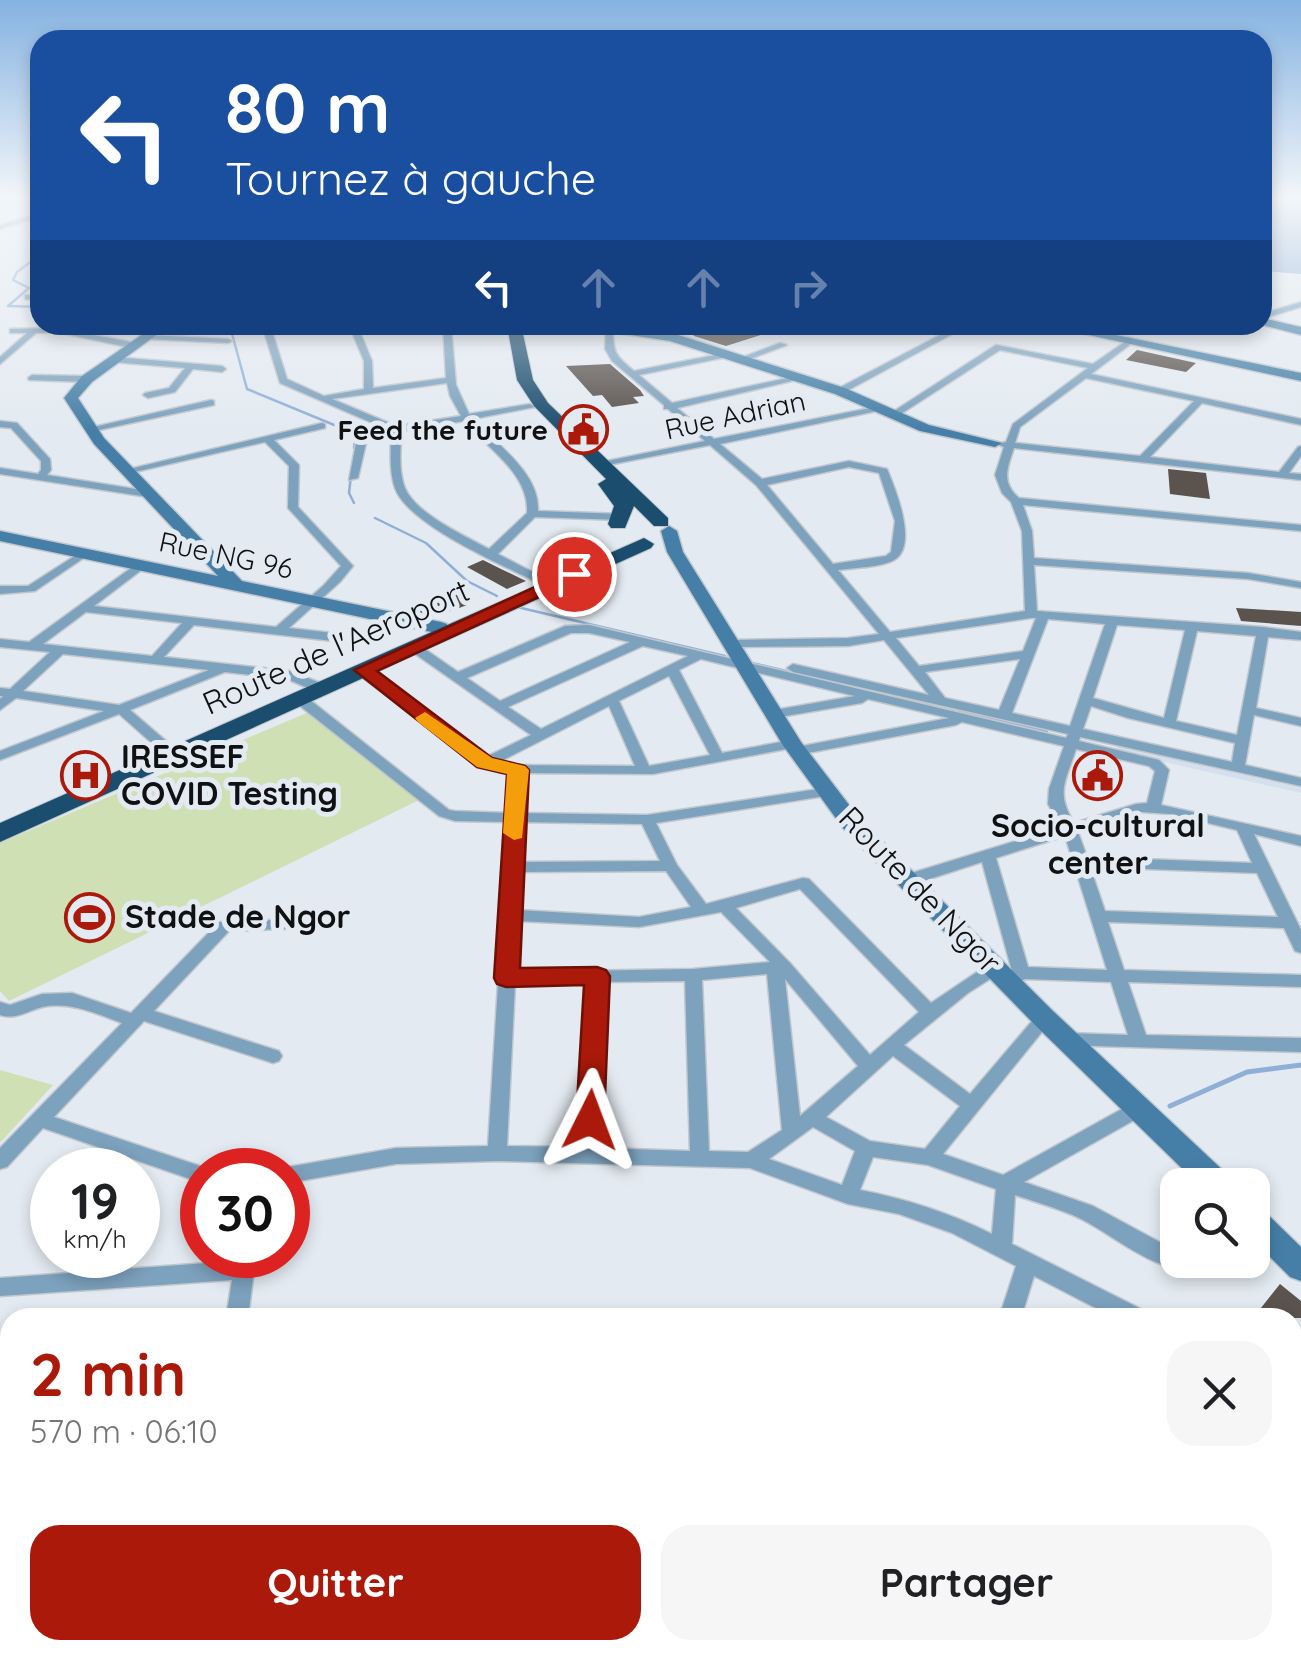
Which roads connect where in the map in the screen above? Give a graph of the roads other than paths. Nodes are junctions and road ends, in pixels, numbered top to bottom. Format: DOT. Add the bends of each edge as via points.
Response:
graph roads {
  1 [pos="1290,296"];
  2 [pos="1301,302"];
  3 [pos="1272,315"];
  4 [pos="1272,322"];
  5 [pos="13,331"];
  6 [pos="1301,331"];
  7 [pos="30,332"];
  8 [pos="30,335"];
  9 [pos="151,335"];
  10 [pos="162,335"];
  11 [pos="269,335"];
  12 [pos="356,335"];
  13 [pos="447,335"];
  14 [pos="506,335"];
  15 [pos="516,335"];
  16 [pos="608,335"];
  17 [pos="677,335"];
  18 [pos="946,335"];
  19 [pos="1096,335"];
  20 [pos="228,342"];
  21 [pos="1129,342"];
  22 [pos="783,345"];
  23 [pos="735,356"];
  24 [pos="115,360"];
  25 [pos="0,361"];
  26 [pos="191,366"];
  27 [pos="1096,367"];
  28 [pos="222,369"];
  29 [pos="630,374"];
  30 [pos="1085,376"];
  31 [pos="1301,377"];
  32 [pos="32,378"];
  33 [pos="801,378"];
  34 [pos="87,379"];
  35 [pos="449,380"];
  36 [pos="138,386"];
  37 [pos="370,391"];
  38 [pos="840,391"];
  39 [pos="148,395"];
  40 [pos="328,397"];
  41 [pos="1198,402"];
  42 [pos="210,403"];
  43 [pos="667,407"];
  44 [pos="530,408"];
  45 [pos="877,408"];
  46 [pos="166,413"];
  47 [pos="893,415"];
  48 [pos="466,418"];
  49 [pos="1301,422"];
  50 [pos="0,424"];
  51 [pos="322,426"];
  52 [pos="90,429"];
  53 [pos="396,430"];
  54 [pos="268,439"];
  55 [pos="712,443"];
  56 [pos="1002,444"];
  57 [pos="1301,449"];
  58 [pos="1142,460"];
  59 [pos="602,466"];
  60 [pos="0,470"];
  61 [pos="126,472"];
  62 [pos="1282,475"];
  63 [pos="1301,477"];
  64 [pos="40,478"];
  65 [pos="354,478"];
  66 [pos="760,484"];
  67 [pos="148,494"];
  68 [pos="1016,501"];
  69 [pos="532,514"];
  70 [pos="617,524"];
  71 [pos="1301,528"];
  72 [pos="668,535"];
  73 [pos="0,536"];
  74 [pos="646,544"];
  75 [pos="84,553"];
  76 [pos="491,554"];
  77 [pos="1031,561"];
  78 [pos="142,565"];
  79 [pos="833,567"];
  80 [pos="542,581"];
  81 [pos="236,585"];
  82 [pos="1301,585"];
  83 [pos="0,590"];
  84 [pos="310,600"];
  85 [pos="83,608"];
  86 [pos="1038,614"];
  87 [pos="1114,619"];
  88 [pos="190,622"];
  89 [pos="1192,626"];
  90 [pos="441,628"];
  91 [pos="1263,630"];
  92 [pos="279,631"];
  93 [pos="333,636"];
  94 [pos="887,636"];
  95 [pos="1301,636"];
  96 [pos="641,642"];
  97 [pos="0,643"];
  98 [pos="809,645"];
  99 [pos="32,647"];
  100 [pos="415,648"];
  101 [pos="60,650"];
  102 [pos="1028,654"];
  103 [pos="700,655"];
  104 [pos="740,655"];
  105 [pos="154,661"];
  106 [pos="222,669"];
  107 [pos="672,669"];
  108 [pos="363,670"];
  109 [pos="914,670"];
  110 [pos="834,676"];
  111 [pos="458,678"];
  112 [pos="307,692"];
  113 [pos="7,693"];
  114 [pos="870,697"];
  115 [pos="939,698"];
  116 [pos="612,699"];
  117 [pos="1087,700"];
  118 [pos="0,706"];
  119 [pos="499,706"];
  120 [pos="120,709"];
  121 [pos="1248,710"];
  122 [pos="774,714"];
  123 [pos="1005,714"];
  124 [pos="964,719"];
  125 [pos="1301,722"];
  126 [pos="1168,724"];
  127 [pos="540,735"];
  128 [pos="1074,736"];
  129 [pos="1242,741"];
  130 [pos="794,748"];
  131 [pos="168,750"];
  132 [pos="0,756"];
  133 [pos="718,758"];
  134 [pos="484,763"];
  135 [pos="1238,766"];
  136 [pos="518,770"];
  137 [pos="644,770"];
  138 [pos="1301,782"];
  139 [pos="825,792"];
  140 [pos="1153,808"];
  141 [pos="515,818"];
  142 [pos="647,820"];
  143 [pos="0,822"];
  144 [pos="1243,828"];
  145 [pos="1070,829"];
  146 [pos="0,833"];
  147 [pos="1301,842"];
  148 [pos="988,856"];
  149 [pos="1080,862"];
  150 [pos="670,866"];
  151 [pos="512,868"];
  152 [pos="1263,868"];
  153 [pos="908,880"];
  154 [pos="725,906"];
  155 [pos="701,909"];
  156 [pos="510,915"];
  157 [pos="1098,916"];
  158 [pos="1290,923"];
  159 [pos="297,924"];
  160 [pos="1301,947"];
  161 [pos="780,968"];
  162 [pos="693,975"];
  163 [pos="1009,975"];
  164 [pos="597,976"];
  165 [pos="1118,976"];
  166 [pos="506,978"];
  167 [pos="1301,981"];
  168 [pos="0,1008"];
  169 [pos="930,1012"];
  170 [pos="138,1018"];
  171 [pos="1044,1018"];
  172 [pos="1066,1040"];
  173 [pos="1139,1041"];
  174 [pos="1301,1045"];
  175 [pos="891,1046"];
  176 [pos="273,1056"];
  177 [pos="868,1066"];
  178 [pos="973,1106"];
  179 [pos="1138,1109"];
  180 [pos="39,1118"];
  181 [pos="812,1118"];
  182 [pos="792,1131"];
  183 [pos="866,1148"];
  184 [pos="497,1153"];
  185 [pos="588,1156"];
  186 [pos="929,1157"];
  187 [pos="700,1159"];
  188 [pos="750,1160"];
  189 [pos="0,1161"];
  190 [pos="180,1167"];
  191 [pos="1200,1168"];
  192 [pos="310,1171"];
  193 [pos="1006,1183"];
  194 [pos="848,1196"];
  195 [pos="1270,1240"];
  196 [pos="1001,1246"];
  197 [pos="1160,1254"];
  198 [pos="1028,1261"];
  199 [pos="1301,1267"];
  200 [pos="180,1269"];
  201 [pos="243,1278"];
  202 [pos="0,1287"];
  203 [pos="238,1308"];
  204 [pos="1013,1308"];
  205 [pos="1118,1308"];
  1 -- 2 [label="street"];
  2 -- 3 [label="street"];
  4 -- 6 [label="street"];
  5 -- 7 [label="street"];
  8 -- 25 [label="street"];
  9 -- 24 [label="street"];
  10 -- 20 [label="street"];
  11 -- 40 [label="street" via="283,381"];
  12 -- 37 [label="street"];
  13 -- 35 [label="street"];
  14 -- 44 [label="highway" via="512,374"];
  15 -- 59 [label="highway" via="532,392"];
  16 -- 29 [label="street" via="610,352"];
  17 -- 23 [label="street"];
  18 -- 38 [label="street"];
  19 -- 21 [label="street"];
  21 -- 27 [label="street"];
  21 -- 31 [label="street"];
  22 -- 23 [label="street"];
  23 -- 29 [label="street"];
  23 -- 33 [label="street"];
  24 -- 26 [label="street"];
  24 -- 34 [label="street"];
  26 -- 28 [label="street"];
  26 -- 39 [label="street" via="170,391"];
  27 -- 30 [label="street"];
  27 -- 47 [label="street" via="999,347"];
  29 -- 43 [label="street"];
  30 -- 41 [label="street"];
  30 -- 56 [label="street" via="1016,426"];
  32 -- 34 [label="street"];
  33 -- 38 [label="street"];
  33 -- 43 [label="street"];
  34 -- 52 [label="street" via="70,398"];
  35 -- 37 [label="street"];
  35 -- 48 [label="street"];
  36 -- 39 [label="street"];
  37 -- 40 [label="street"];
  38 -- 45 [label="street"];
  39 -- 46 [label="street"];
  40 -- 53 [label="street"];
  41 -- 49 [label="street"];
  41 -- 58 [label="street"];
  42 -- 46 [label="street"];
  43 -- 55 [label="street"];
  44 -- 48 [label="street"];
  44 -- 70 [label="highway" via="616,494 624,506"];
  45 -- 47 [label="street"];
  45 -- 55 [label="street, Rue Adrian"];
  46 -- 52 [label="street"];
  47 -- 56 [label="street"];
  48 -- 53 [label="street"];
  48 -- 69 [label="street" via="526,482"];
  50 -- 64 [label="street" via="14,425 46,462"];
  51 -- 54 [label="street"];
  52 -- 61 [label="street"];
  53 -- 65 [label="street" via="362,438"];
  53 -- 76 [label="street" via="398,482 407,499"];
  54 -- 61 [label="street"];
  54 -- 84 [label="street" via="296,469 294,508 347,566"];
  55 -- 59 [label="street, Rue Adrian"];
  55 -- 66 [label="street"];
  56 -- 58 [label="street"];
  56 -- 68 [label="street" via="1000,475"];
  57 -- 62 [label="street"];
  58 -- 62 [label="street"];
  59 -- 72 [label="highway"];
  60 -- 64 [label="street"];
  61 -- 67 [label="street"];
  62 -- 63 [label="street"];
  64 -- 67 [label="street"];
  66 -- 79 [label="street"];
  66 -- 79 [label="street" via="850,464 886,474 900,521 896,553"];
  67 -- 81 [label="street"];
  68 -- 71 [label="street"];
  68 -- 77 [label="street"];
  69 -- 70 [label="street"];
  69 -- 76 [label="street"];
  70 -- 72 [label="highway" via="642,519"];
  70 -- 74 [label="highway" via="622,541"];
  70 -- 80 [label="highway, Route de l'Aeroport" via="594,556"];
  72 -- 74 [label="highway, Route de l'Aeroport"];
  72 -- 104 [label="street, Route de Ngor"];
  73 -- 75 [label="street, Rue NG 96"];
  74 -- 100 [label="highway, Route de l'Aeroport"];
  75 -- 78 [label="street, Rue NG 96"];
  75 -- 83 [label="street" via="30,589"];
  76 -- 80 [label="street"];
  77 -- 82 [label="street"];
  77 -- 86 [label="street"];
  78 -- 81 [label="street, Rue NG 96"];
  78 -- 85 [label="street"];
  79 -- 94 [label="street"];
  80 -- 90 [label="highway, Route de l'Aeroport"];
  81 -- 84 [label="street, Rue NG 96"];
  84 -- 90 [label="street, Rue NG 96"];
  84 -- 92 [label="street"];
  85 -- 88 [label="street"];
  85 -- 99 [label="street"];
  86 -- 87 [label="street"];
  86 -- 94 [label="street"];
  86 -- 102 [label="street"];
  87 -- 89 [label="street"];
  87 -- 117 [label="street"];
  88 -- 92 [label="street"];
  88 -- 105 [label="street"];
  89 -- 91 [label="street"];
  89 -- 126 [label="street"];
  90 -- 112 [label="highway, Route de l'Aeroport"];
  91 -- 95 [label="street"];
  91 -- 121 [label="street"];
  92 -- 93 [label="street"];
  94 -- 98 [label="street"];
  94 -- 109 [label="street"];
  96 -- 103 [label="street"];
  96 -- 111 [label="street" via="568,629"];
  96 -- 119 [label="street"];
  97 -- 99 [label="street"];
  98 -- 104 [label="street"];
  98 -- 110 [label="street"];
  99 -- 101 [label="street"];
  100 -- 108 [label="highway, Route de l'Aeroport"];
  100 -- 111 [label="street"];
  101 -- 105 [label="street"];
  101 -- 113 [label="street"];
  102 -- 109 [label="street"];
  102 -- 123 [label="street"];
  103 -- 104 [label="street"];
  103 -- 107 [label="street"];
  104 -- 110 [label="street"];
  104 -- 114 [label="street"];
  104 -- 122 [label="street, Route de Ngor"];
  105 -- 106 [label="street"];
  106 -- 112 [label="street" via="290,675"];
  106 -- 120 [label="street"];
  107 -- 116 [label="street"];
  107 -- 133 [label="street"];
  108 -- 112 [label="highway, Route de l'Aeroport"];
  108 -- 134 [label="street"];
  109 -- 115 [label="street"];
  110 -- 115 [label="street"];
  111 -- 119 [label="street"];
  112 -- 131 [label="highway, Route de l'Aeroport"];
  112 -- 141 [label="street" via="446,814"];
  112 -- 146 [label="highway, Route de l'Aeroport"];
  113 -- 118 [label="street"];
  113 -- 120 [label="street"];
  114 -- 122 [label="street"];
  114 -- 124 [label="street"];
  115 -- 123 [label="street"];
  116 -- 127 [label="street"];
  116 -- 137 [label="street"];
  117 -- 126 [label="street"];
  117 -- 128 [label="street"];
  119 -- 127 [label="street"];
  120 -- 131 [label="street"];
  120 -- 132 [label="street"];
  121 -- 125 [label="street"];
  121 -- 129 [label="street"];
  122 -- 130 [label="street, Route de Ngor"];
  123 -- 128 [label="street"];
  124 -- 128 [label="street"];
  124 -- 130 [label="street"];
  126 -- 129 [label="street"];
  127 -- 134 [label="street"];
  128 -- 135 [label="street"];
  128 -- 140 [label="street" via="1160,765"];
  128 -- 145 [label="street" via="1055,804"];
  129 -- 135 [label="street"];
  130 -- 133 [label="street"];
  130 -- 139 [label="street, Route de Ngor"];
  131 -- 143 [label="highway, Route de l'Aeroport"];
  133 -- 137 [label="street"];
  134 -- 136 [label="street"];
  135 -- 138 [label="street"];
  136 -- 137 [label="street"];
  136 -- 141 [label="street"];
  139 -- 142 [label="street"];
  139 -- 153 [label="street, Route de Ngor"];
  140 -- 144 [label="street"];
  140 -- 145 [label="street" via="1131,808"];
  141 -- 142 [label="street"];
  141 -- 151 [label="street"];
  142 -- 150 [label="street"];
  144 -- 147 [label="street"];
  144 -- 152 [label="street"];
  145 -- 148 [label="street"];
  145 -- 149 [label="street"];
  148 -- 153 [label="street"];
  148 -- 163 [label="street"];
  149 -- 152 [label="street"];
  149 -- 157 [label="street"];
  150 -- 151 [label="street"];
  150 -- 155 [label="street"];
  151 -- 156 [label="street"];
  152 -- 158 [label="street"];
  153 -- 163 [label="street, Route de Ngor"];
  154 -- 155 [label="street"];
  154 -- 161 [label="street"];
  154 -- 169 [label="street" via="806,884"];
  155 -- 156 [label="street" via="638,922"];
  156 -- 166 [label="street"];
  157 -- 158 [label="street"];
  157 -- 165 [label="street"];
  158 -- 160 [label="street"];
  159 -- 170 [label="street" via="226,926"];
  161 -- 162 [label="street"];
  161 -- 177 [label="street"];
  161 -- 182 [label="street"];
  162 -- 164 [label="street"];
  162 -- 187 [label="street"];
  163 -- 165 [label="street"];
  163 -- 169 [label="street"];
  163 -- 171 [label="street, Route de Ngor"];
  164 -- 166 [label="street"];
  164 -- 185 [label="street"];
  165 -- 167 [label="street"];
  165 -- 173 [label="street"];
  166 -- 184 [label="street"];
  168 -- 170 [label="street" via="9,1012 42,1000 72,999"];
  169 -- 175 [label="street"];
  170 -- 176 [label="street"];
  170 -- 180 [label="street"];
  171 -- 172 [label="street, Route de Ngor"];
  171 -- 178 [label="street"];
  172 -- 173 [label="street"];
  172 -- 179 [label="street, Route de Ngor"];
  173 -- 174 [label="street"];
  175 -- 177 [label="street"];
  175 -- 178 [label="street"];
  177 -- 181 [label="street"];
  178 -- 186 [label="street"];
  179 -- 191 [label="street, Route de Ngor"];
  179 -- 193 [label="street"];
  180 -- 189 [label="street"];
  180 -- 190 [label="street"];
  181 -- 182 [label="street"];
  181 -- 183 [label="street"];
  182 -- 188 [label="street"];
  183 -- 186 [label="street"];
  183 -- 194 [label="street"];
  184 -- 185 [label="street"];
  184 -- 192 [label="street" via="396,1156"];
  185 -- 187 [label="street"];
  186 -- 193 [label="street"];
  187 -- 188 [label="street"];
  188 -- 194 [label="street"];
  193 -- 196 [label="street"];
  193 -- 197 [label="street" via="1086,1212"];
  194 -- 196 [label="street" via="914,1211"];
  195 -- 199 [label="street"];
  196 -- 198 [label="street"];
  198 -- 204 [label="street"];
  198 -- 205 [label="street"];
  200 -- 202 [label="street"];
  201 -- 203 [label="street"];
}
